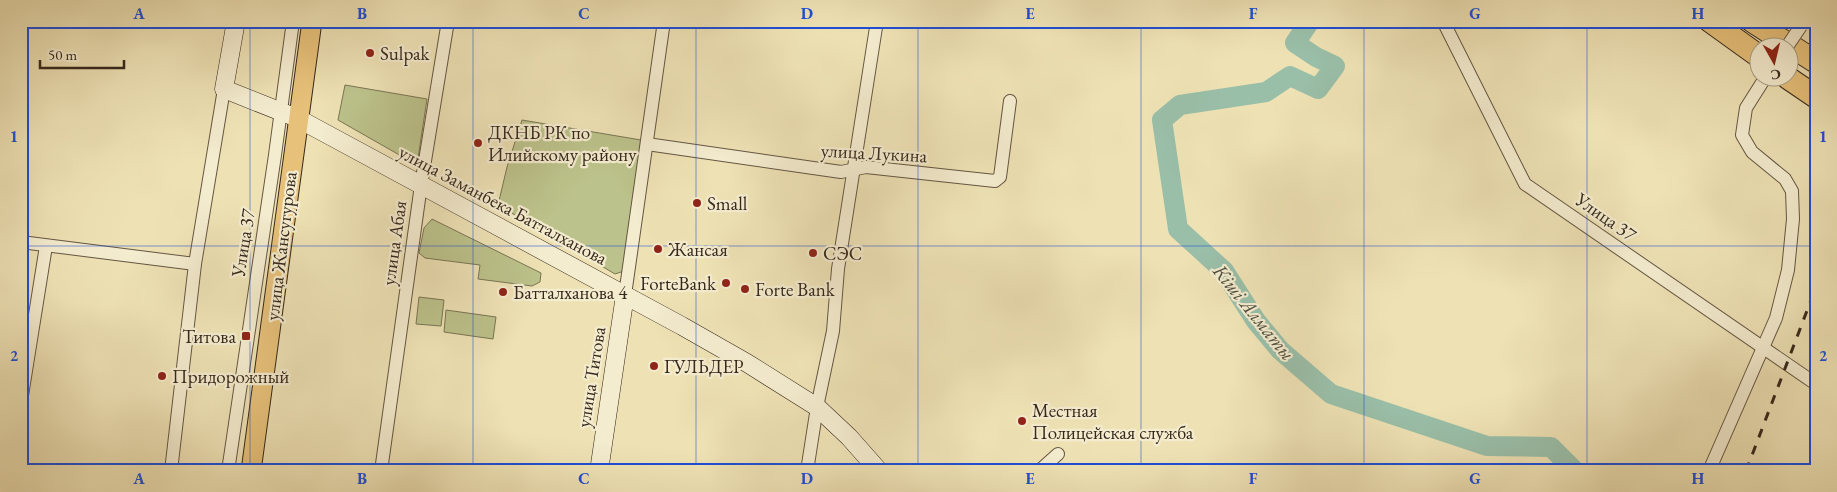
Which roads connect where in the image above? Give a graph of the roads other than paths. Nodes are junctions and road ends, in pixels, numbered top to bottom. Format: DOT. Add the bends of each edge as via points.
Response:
graph roads {
  1 [pos="236,21"];
  2 [pos="293,21"];
  3 [pos="312,21"];
  4 [pos="448,21"];
  5 [pos="664,21"];
  6 [pos="877,21"];
  7 [pos="1443,21"];
  8 [pos="1710,21"];
  9 [pos="1752,21"];
  10 [pos="1801,23"];
  11 [pos="1792,38"];
  12 [pos="1750,49"];
  13 [pos="1816,62"];
  14 [pos="1800,86"];
  15 [pos="1758,88"];
  16 [pos="224,89"];
  17 [pos="1816,97"];
  18 [pos="1010,101"];
  19 [pos="297,118"];
  20 [pos="647,144"];
  21 [pos="854,170"];
  22 [pos="421,185"];
  23 [pos="21,242"];
  24 [pos="46,246"];
  25 [pos="195,264"];
  26 [pos="625,295"];
  27 [pos="1816,384"];
  28 [pos="21,402"];
  29 [pos="817,406"];
  30 [pos="1058,454"];
  31 [pos="171,471"];
  32 [pos="228,471"];
  33 [pos="251,471"];
  34 [pos="381,471"];
  35 [pos="599,471"];
  36 [pos="807,471"];
  37 [pos="879,471"];
  38 [pos="1039,471"];
  39 [pos="1710,471"];
  1 -- 16 [label="main road"];
  2 -- 32 [label="street, Улица 37"];
  3 -- 19 [label="main road, улица Жансугурова"];
  4 -- 22 [label="street, улица Абая"];
  5 -- 20 [label="street, улица Титова"];
  6 -- 21 [label="street"];
  7 -- 27 [label="street, Улица 37" via="1525,184"];
  8 -- 12 [label="highway"];
  9 -- 13 [label="highway"];
  10 -- 11 [label="street, bridge"];
  14 -- 17 [label="highway"];
  15 -- 39 [label="street" via="1746,108 1742,135 1752,152 1784,179 1792,192 1788,270 1776,318"];
  16 -- 19 [label="main road, улица Заманбека Батталханова"];
  16 -- 25 [label="street"];
  18 -- 21 [label="street, улица Лукина" via="1000,177 995,181 866,168"];
  19 -- 22 [label="main road, улица Заманбека Батталханова"];
  19 -- 33 [label="main road, улица Жансугурова"];
  20 -- 21 [label="street, улица Лукина" via="841,172"];
  20 -- 26 [label="street, улица Титова"];
  21 -- 29 [label="street" via="838,269 833,331"];
  22 -- 26 [label="main road, улица Заманбека Батталханова"];
  22 -- 34 [label="street, улица Абая"];
  23 -- 24 [label="street"];
  24 -- 25 [label="street"];
  24 -- 28 [label="street"];
  25 -- 31 [label="street"];
  26 -- 29 [label="main road, улица Заманбека Батталханова"];
  26 -- 35 [label="main road, улица Титова"];
  29 -- 36 [label="street"];
  29 -- 37 [label="main road, улица Заманбека Батталханова"];
  30 -- 38 [label="street"];
}
